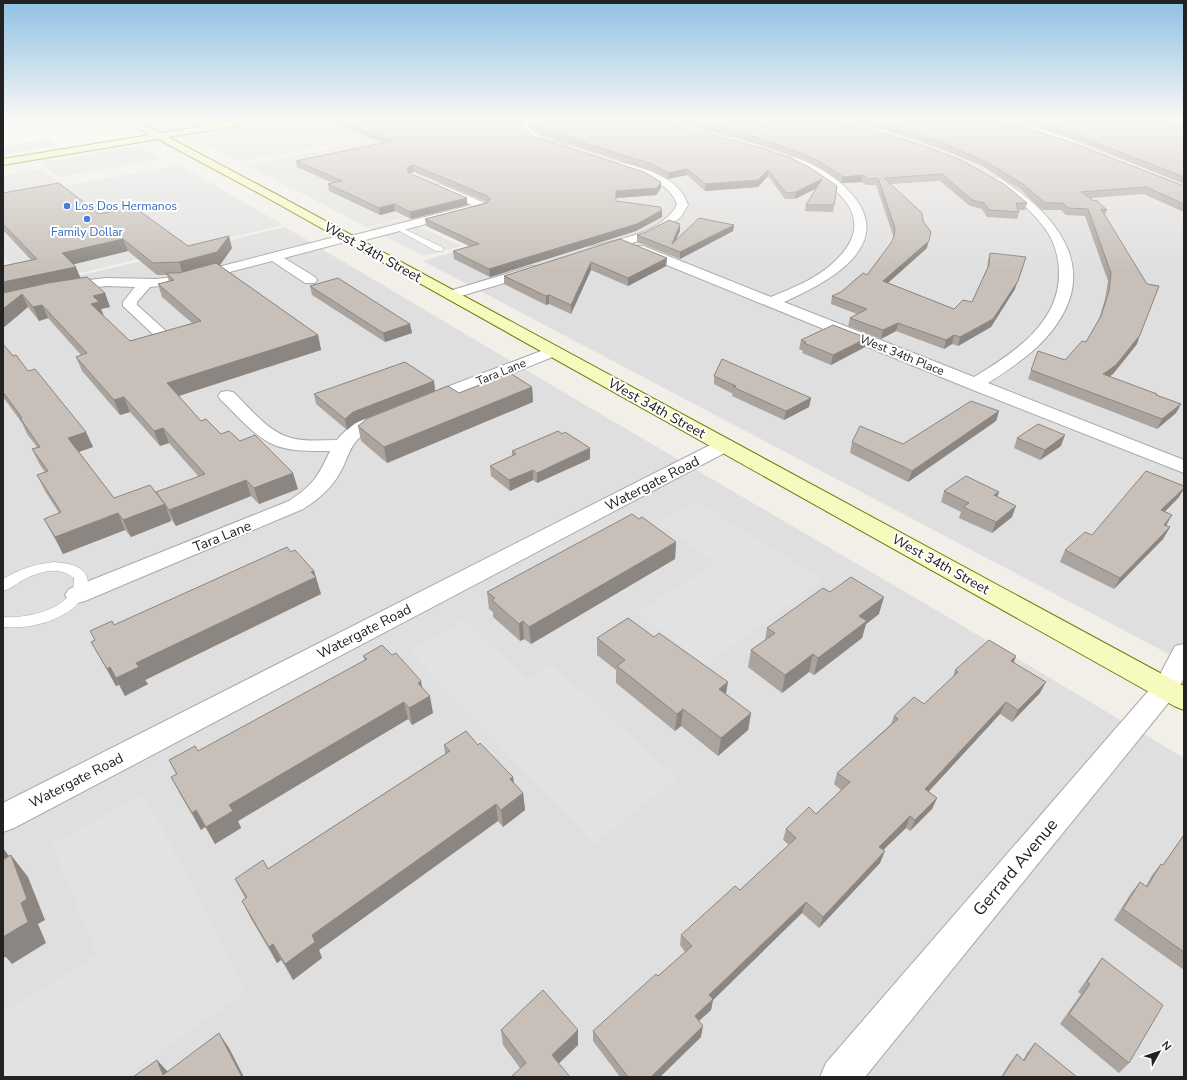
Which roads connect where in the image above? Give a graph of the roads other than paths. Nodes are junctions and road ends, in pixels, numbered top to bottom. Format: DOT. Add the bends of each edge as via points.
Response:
graph roads {
  1 [pos="223,170"];
  2 [pos="633,170"];
  3 [pos="814,170"];
  4 [pos="986,176"];
  5 [pos="427,181"];
  6 [pos="398,228"];
  7 [pos="348,239"];
  8 [pos="621,242"];
  9 [pos="439,249"];
  10 [pos="584,254"];
  11 [pos="274,257"];
  12 [pos="547,265"];
  13 [pos="310,280"];
  14 [pos="146,283"];
  15 [pos="51,290"];
  16 [pos="451,295"];
  17 [pos="771,302"];
  18 [pos="162,335"];
  19 [pos="554,351"];
  20 [pos="974,384"];
  21 [pos="227,396"];
  22 [pos="725,445"];
  23 [pos="342,446"];
  24 [pos="1184,467"];
  25 [pos="3,586"];
  26 [pos="77,595"];
  27 [pos="3,622"];
  28 [pos="1184,653"];
  29 [pos="1174,694"];
  30 [pos="3,818"];
  31 [pos="840,1077"];
  1 -- 7 [label="street, West 34th Street"];
  2 -- 8 [label="street" via="662,181 677,191 682,205 676,216 663,226"];
  3 -- 17 [label="street" via="845,192 857,208 862,218 860,238 852,252 837,267 814,282"];
  4 -- 20 [label="street" via="1028,203 1048,224 1062,247 1068,272 1063,299 1046,328 1021,352"];
  5 -- 6 [label="street" via="483,206"];
  6 -- 7 [label="street"];
  6 -- 9 [label="lane"];
  7 -- 11 [label="street"];
  7 -- 16 [label="street, West 34th Street"];
  8 -- 10 [label="street"];
  8 -- 17 [label="street, West 34th Place"];
  11 -- 13 [label="street"];
  11 -- 14 [label="street" via="183,280"];
  12 -- 16 [label="street"];
  14 -- 15 [label="street" via="92,283"];
  14 -- 18 [label="street" via="130,302 130,306"];
  16 -- 19 [label="street, West 34th Street"];
  17 -- 20 [label="street, West 34th Place"];
  19 -- 22 [label="street, West 34th Street"];
  19 -- 23 [label="street, Tara Lane" via="363,428"];
  20 -- 24 [label="street, West 34th Place"];
  21 -- 23 [label="street" via="277,439 301,444"];
  22 -- 29 [label="street, West 34th Street"];
  22 -- 30 [label="street, Watergate Road"];
  23 -- 26 [label="street, Tara Lane" via="325,481 296,505"];
  25 -- 26 [label="lane" via="28,572 43,568 68,568 82,578"];
  26 -- 27 [label="lane" via="68,604 41,618 26,622"];
  28 -- 29 [label="street, Gerrard Avenue"];
  29 -- 31 [label="street, Gerrard Avenue"];
}
